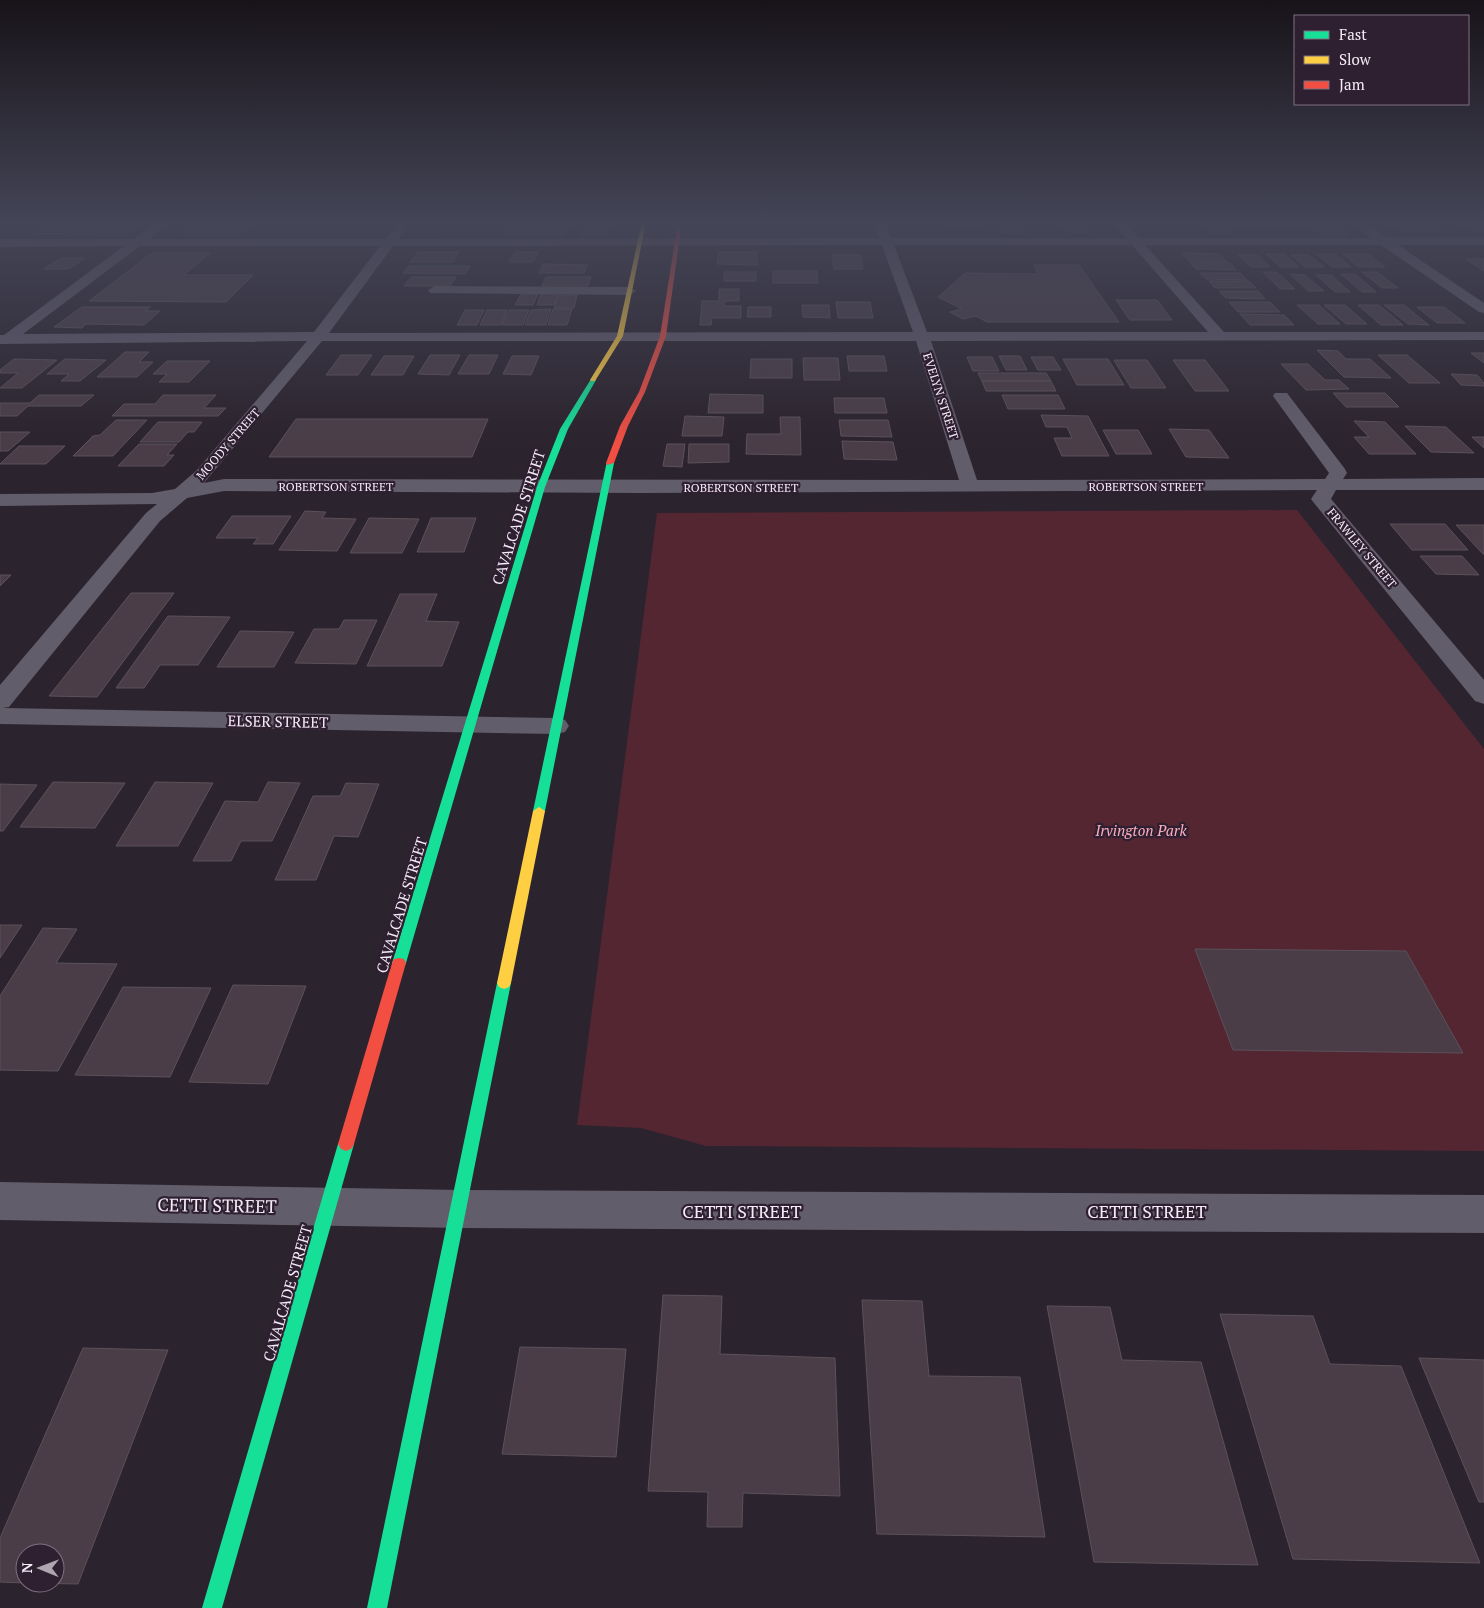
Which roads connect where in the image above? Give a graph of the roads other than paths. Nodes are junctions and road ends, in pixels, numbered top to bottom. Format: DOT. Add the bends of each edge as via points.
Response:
graph roads {
  1 [pos="63,297"];
  2 [pos="348,297"];
  3 [pos="629,297"];
  4 [pos="669,297"];
  5 [pos="907,297"];
  6 [pos="1185,297"];
  7 [pos="1466,297"];
  8 [pos="1484,309"];
  9 [pos="1219,335"];
  10 [pos="620,336"];
  11 [pos="663,336"];
  12 [pos="922,336"];
  13 [pos="1484,336"];
  14 [pos="318,337"];
  15 [pos="3,341"];
  16 [pos="1281,396"];
  17 [pos="1484,484"];
  18 [pos="970,486"];
  19 [pos="1330,486"];
  20 [pos="541,487"];
  21 [pos="604,487"];
  22 [pos="184,492"];
  23 [pos="0,500"];
  24 [pos="1484,696"];
  25 [pos="0,701"];
  26 [pos="0,716"];
  27 [pos="471,725"];
  28 [pos="556,726"];
  29 [pos="0,1201"];
  30 [pos="327,1207"];
  31 [pos="458,1209"];
  32 [pos="1484,1214"];
  33 [pos="212,1608"];
  34 [pos="377,1608"];
  1 -- 15 [label="street"];
  2 -- 14 [label="street, MOODY STREET"];
  3 -- 10 [label="main road, CAVALCADE STREET"];
  4 -- 11 [label="main road"];
  5 -- 12 [label="street, EVELYN STREET"];
  6 -- 9 [label="street"];
  7 -- 8 [label="street"];
  9 -- 12 [label="street"];
  9 -- 13 [label="street"];
  10 -- 11 [label="street"];
  10 -- 14 [label="street"];
  10 -- 20 [label="main road, CAVALCADE STREET" via="564,430"];
  11 -- 12 [label="street"];
  11 -- 21 [label="main road" via="642,392 624,426"];
  12 -- 18 [label="street, EVELYN STREET"];
  14 -- 15 [label="street"];
  14 -- 22 [label="street, MOODY STREET" via="204,474"];
  16 -- 19 [label="street, FRAWLEY STREET" via="1338,474"];
  17 -- 19 [label="street, ROBERTSON STREET"];
  18 -- 19 [label="street, ROBERTSON STREET"];
  18 -- 21 [label="street, ROBERTSON STREET"];
  19 -- 24 [label="street, FRAWLEY STREET" via="1321,498"];
  20 -- 21 [label="street, ROBERTSON STREET"];
  20 -- 22 [label="street, ROBERTSON STREET" via="224,485"];
  20 -- 27 [label="main road, CAVALCADE STREET"];
  21 -- 28 [label="main road"];
  22 -- 23 [label="street, ROBERTSON STREET" via="152,499"];
  22 -- 25 [label="street, MOODY STREET" via="153,517"];
  26 -- 27 [label="street, ELSER STREET"];
  27 -- 28 [label="street, ELSER STREET"];
  27 -- 30 [label="main road, CAVALCADE STREET"];
  28 -- 31 [label="main road"];
  29 -- 30 [label="street, CETTI STREET"];
  30 -- 31 [label="street, CETTI STREET"];
  30 -- 33 [label="main road, CAVALCADE STREET"];
  31 -- 32 [label="street, CETTI STREET"];
  31 -- 34 [label="main road"];
}
